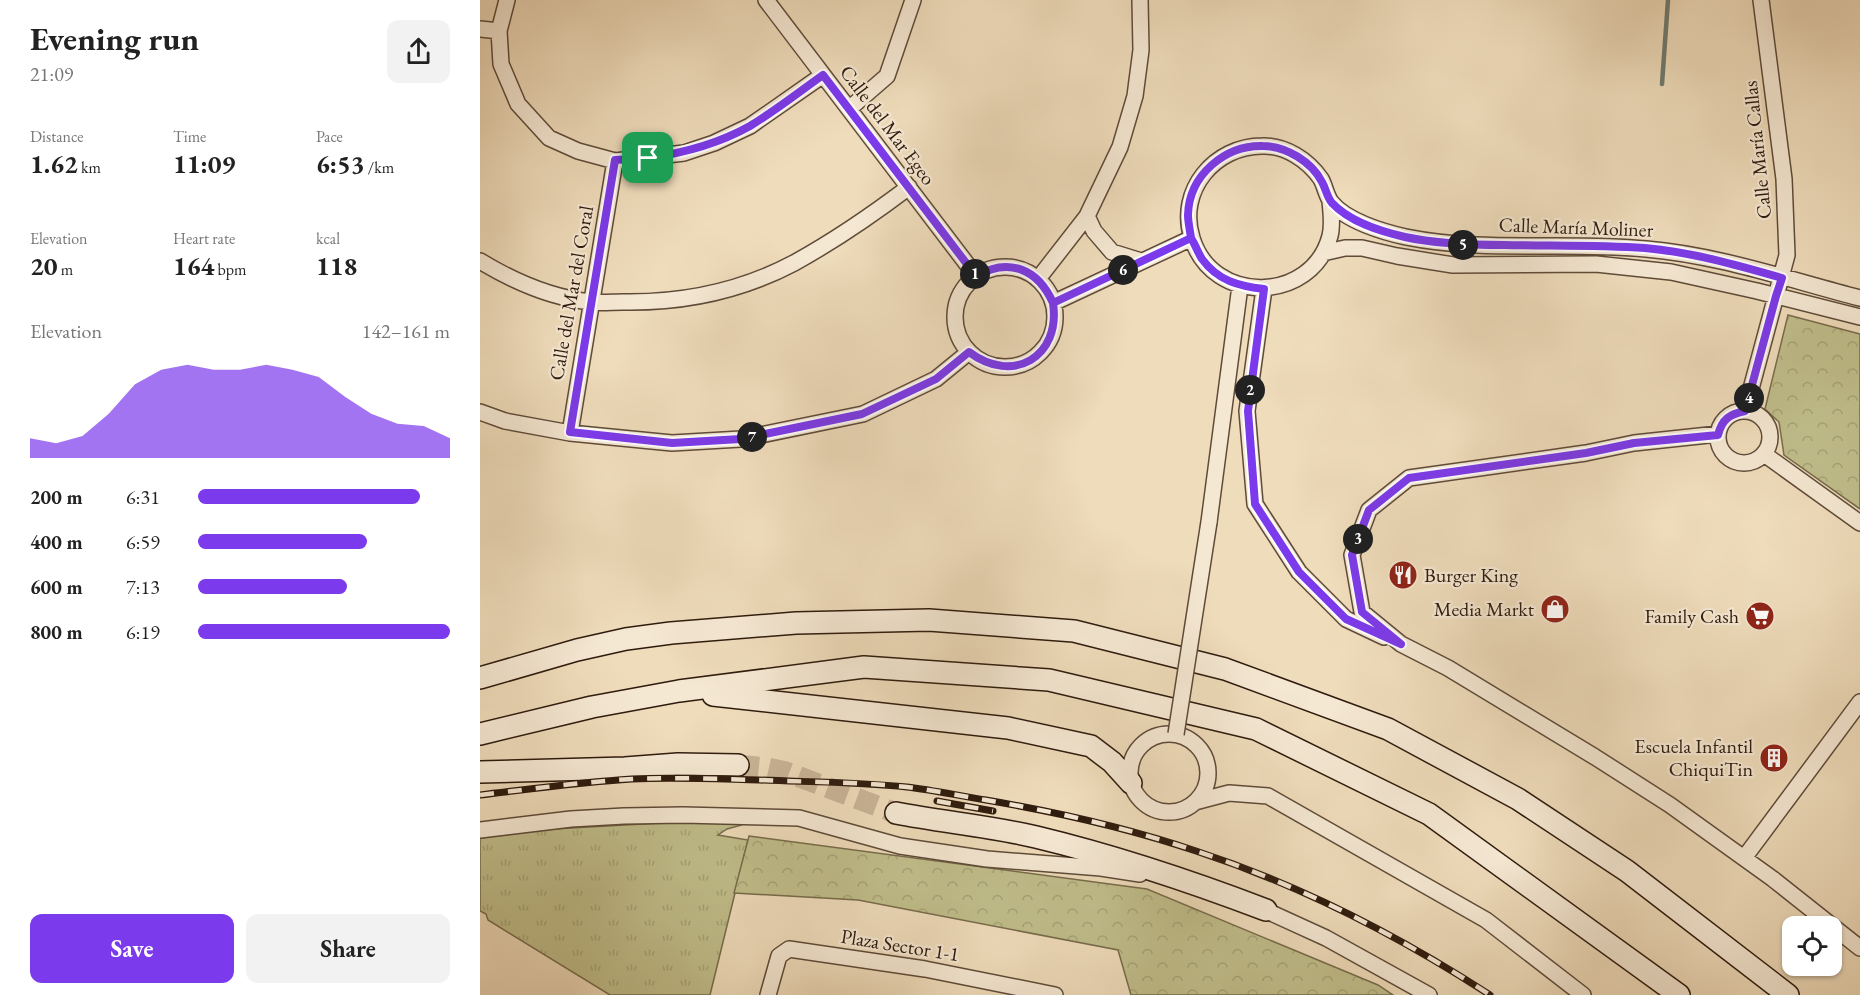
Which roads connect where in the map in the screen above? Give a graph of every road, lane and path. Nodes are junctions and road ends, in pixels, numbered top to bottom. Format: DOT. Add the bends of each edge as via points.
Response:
graph roads {
  1 [pos="507,0"];
  2 [pos="766,0"];
  3 [pos="913,0"];
  4 [pos="1140,0"];
  5 [pos="1761,0"];
  6 [pos="480,29"];
  7 [pos="499,31"];
  8 [pos="823,75"];
  9 [pos="849,109"];
  10 [pos="615,160"];
  11 [pos="909,187"];
  12 [pos="1330,201"];
  13 [pos="1087,216"];
  14 [pos="1191,238"];
  15 [pos="1323,253"];
  16 [pos="480,261"];
  17 [pos="1141,261"];
  18 [pos="976,276"];
  19 [pos="1782,278"];
  20 [pos="1038,279"];
  21 [pos="1240,286"];
  22 [pos="1264,289"];
  23 [pos="1776,296"];
  24 [pos="1860,298"];
  25 [pos="591,302"];
  26 [pos="1053,303"];
  27 [pos="1860,317"];
  28 [pos="969,352"];
  29 [pos="1745,411"];
  30 [pos="480,412"];
  31 [pos="570,432"];
  32 [pos="1718,435"];
  33 [pos="1764,454"];
  34 [pos="1860,523"];
  35 [pos="1401,644"];
  36 [pos="578,650"];
  37 [pos="480,666"];
  38 [pos="480,678"];
  39 [pos="679,691"];
  40 [pos="1860,702"];
  41 [pos="480,734"];
  42 [pos="1176,734"];
  43 [pos="738,765"];
  44 [pos="480,772"];
  45 [pos="1131,783"];
  46 [pos="1195,802"];
  47 [pos="896,813"];
  48 [pos="480,830"];
  49 [pos="1744,858"];
  50 [pos="1266,910"];
  51 [pos="1860,948"];
  52 [pos="768,995"];
  53 [pos="1055,995"];
  54 [pos="1429,995"];
  55 [pos="1583,995"];
  56 [pos="1679,995"];
  57 [pos="1788,995"];
  1 -- 7 [label="street"];
  2 -- 8 [label="street, Calle del Mar Egeo"];
  3 -- 9 [label="street" via="887,76"];
  4 -- 13 [label="street" via="1141,50 1135,96 1120,147"];
  5 -- 19 [label="street, Calle María Callas" via="1784,179 1787,255"];
  6 -- 7 [label="street"];
  7 -- 10 [label="street" via="501,64 518,104 549,138 578,151"];
  8 -- 9 [label="street, Calle del Mar Egeo"];
  8 -- 10 [label="street" via="750,126 714,143 684,153"];
  9 -- 11 [label="street, Calle del Mar Egeo"];
  10 -- 25 [label="street, Calle del Mar del Coral"];
  11 -- 18 [label="street, Calle del Mar Egeo"];
  11 -- 25 [label="street" via="869,217 794,262 757,279 711,295 655,303"];
  12 -- 14 [label="street" via="1321,180 1306,162 1276,148 1242,148 1221,157 1204,172 1193,192 1188,215"];
  12 -- 15 [label="street" via="1332,219"];
  12 -- 19 [label="street, Calle María Moliner" via="1346,215 1369,226 1406,237 1459,245 1645,248 1687,254"];
  13 -- 17 [label="street" via="1112,252"];
  13 -- 20 [label="street"];
  14 -- 17 [label="street"];
  14 -- 21 [label="street" via="1202,259 1219,276"];
  15 -- 22 [label="street" via="1308,271 1287,284"];
  15 -- 23 [label="street, Calle María Moliner" via="1362,248 1453,265 1596,264 1671,272"];
  16 -- 25 [label="street" via="510,279"];
  17 -- 26 [label="street"];
  18 -- 20 [label="street" via="1008,266"];
  18 -- 28 [label="street" via="960,294 956,306 957,330"];
  19 -- 23 [label="street, Calle María Callas"];
  19 -- 24 [label="street, Calle María Moliner"];
  20 -- 26 [label="street"];
  21 -- 22 [label="street"];
  21 -- 42 [label="street, bridge"];
  22 -- 35 [label="street" via="1248,411 1255,504 1299,572 1346,619"];
  23 -- 27 [label="street, Calle María Moliner"];
  23 -- 29 [label="street, Calle María Callas"];
  25 -- 31 [label="street, Calle del Mar del Coral"];
  26 -- 28 [label="street" via="1053,332 1037,356 1010,367 981,361"];
  28 -- 31 [label="street" via="936,379 862,414 741,439 672,443"];
  29 -- 32 [label="street" via="1726,418"];
  29 -- 33 [label="street" via="1762,418 1767,425 1770,437"];
  30 -- 31 [label="street" via="505,421"];
  32 -- 33 [label="street" via="1719,444 1730,459 1748,462"];
  32 -- 35 [label="street" via="1634,443 1409,478 1369,510 1352,555 1362,612"];
  33 -- 34 [label="street"];
  35 -- 49 [label="street" via="1595,757"];
  36 -- 37 [label="main road"];
  36 -- 38 [label="main road"];
  36 -- 57 [label="main road" via="670,633 796,623 929,620 1074,631 1226,669 1388,729 1518,799 1627,871"];
  39 -- 41 [label="main road"];
  39 -- 45 [label="main road" via="1008,728 1091,746"];
  39 -- 56 [label="main road" via="864,668 921,671 1049,680 1256,729 1428,814"];
  40 -- 49 [label="street"];
  42 -- 45 [label="street" via="1163,734 1140,746 1133,757"];
  42 -- 46 [label="street" via="1198,746 1208,768 1203,792"];
  43 -- 44 [label="main road"];
  45 -- 46 [label="street" via="1143,802 1153,808 1175,811"];
  46 -- 55 [label="street" via="1229,793 1268,796 1485,920"];
  47 -- 50 [label="main road" via="1033,836 1117,858"];
  48 -- 50 [label="street" via="624,816 799,818 900,846 1163,878"];
  49 -- 51 [label="street"];
  50 -- 54 [label="street"];
  52 -- 53 [label="street, Plaza Sector 1-1" via="779,956 789,950 925,969"];
}
